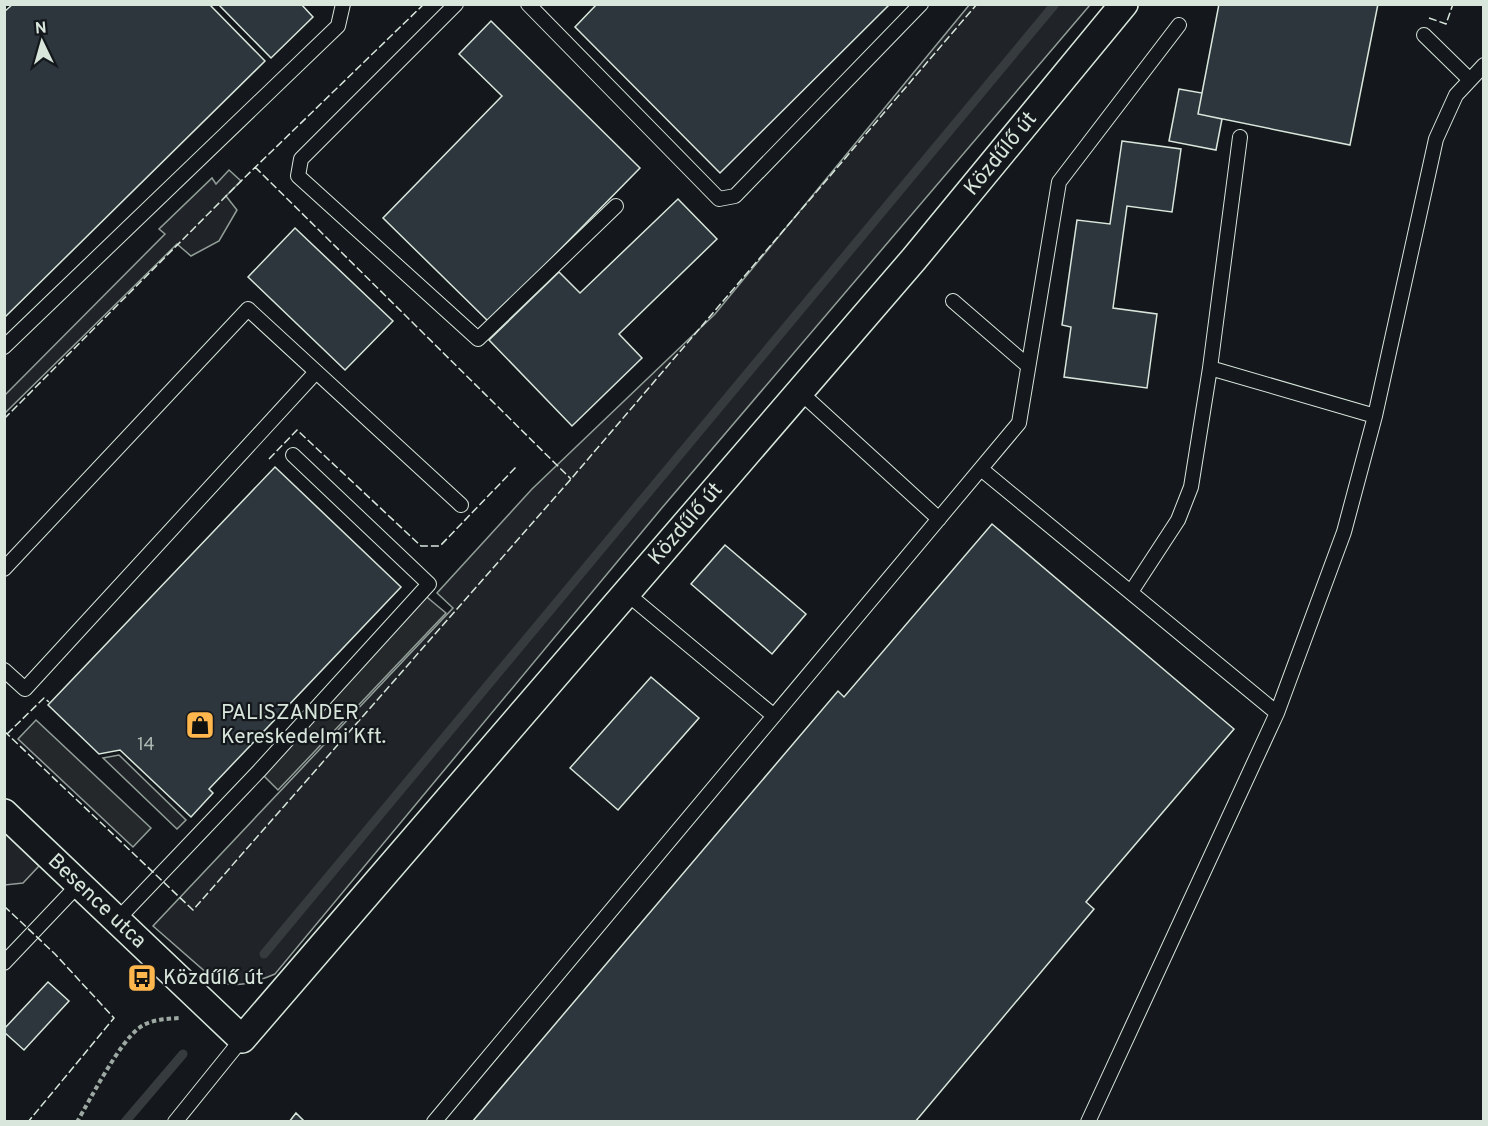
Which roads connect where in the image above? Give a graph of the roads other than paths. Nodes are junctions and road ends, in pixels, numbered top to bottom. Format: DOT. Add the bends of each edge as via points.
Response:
graph roads {
  1 [pos="343,4"];
  2 [pos="456,4"];
  3 [pos="528,4"];
  4 [pos="921,4"];
  5 [pos="1124,4"];
  6 [pos="1179,25"];
  7 [pos="1424,35"];
  8 [pos="1484,65"];
  9 [pos="1469,79"];
  10 [pos="1240,137"];
  11 [pos="616,206"];
  12 [pos="953,301"];
  13 [pos="4,347"];
  14 [pos="1027,365"];
  15 [pos="1210,368"];
  16 [pos="316,372"];
  17 [pos="800,392"];
  18 [pos="1375,416"];
  19 [pos="293,455"];
  20 [pos="981,469"];
  21 [pos="461,505"];
  22 [pos="939,519"];
  23 [pos="4,569"];
  24 [pos="625,592"];
  25 [pos="1131,592"];
  26 [pos="4,670"];
  27 [pos="1277,713"];
  28 [pos="774,716"];
  29 [pos="4,813"];
  30 [pos="79,884"];
  31 [pos="117,920"];
  32 [pos="4,963"];
  33 [pos="242,1039"];
  34 [pos="174,1122"];
  35 [pos="434,1122"];
  36 [pos="1088,1122"];
  1 -- 13 [label="lane" via="338,26"];
  2 -- 11 [label="lane" via="301,159 298,176 478,339"];
  3 -- 4 [label="lane" via="719,199 735,196"];
  5 -- 17 [label="street, Közdűlő út"];
  6 -- 14 [label="lane" via="1059,182"];
  7 -- 9 [label="lane"];
  8 -- 9 [label="lane"];
  9 -- 18 [label="lane" via="1456,95 1436,139"];
  10 -- 15 [label="lane"];
  12 -- 14 [label="lane"];
  14 -- 20 [label="lane" via="1019,423"];
  15 -- 18 [label="lane"];
  15 -- 25 [label="lane" via="1191,487 1178,520"];
  16 -- 21 [label="lane"];
  16 -- 23 [label="lane" via="248,309"];
  16 -- 26 [label="lane" via="25,689"];
  17 -- 22 [label="lane"];
  17 -- 24 [label="street, Közdűlő út"];
  18 -- 27 [label="lane" via="1344,532"];
  19 -- 31 [label="lane" via="429,584"];
  20 -- 22 [label="lane"];
  20 -- 25 [label="lane"];
  22 -- 28 [label="lane"];
  24 -- 28 [label="lane"];
  24 -- 33 [label="street, Közdűlő út"];
  25 -- 27 [label="lane"];
  27 -- 36 [label="lane"];
  28 -- 35 [label="lane"];
  29 -- 30 [label="street, Besence utca"];
  30 -- 31 [label="street, Besence utca"];
  30 -- 32 [label="lane"];
  31 -- 33 [label="street, Besence utca"];
  33 -- 34 [label="lane"];
}
